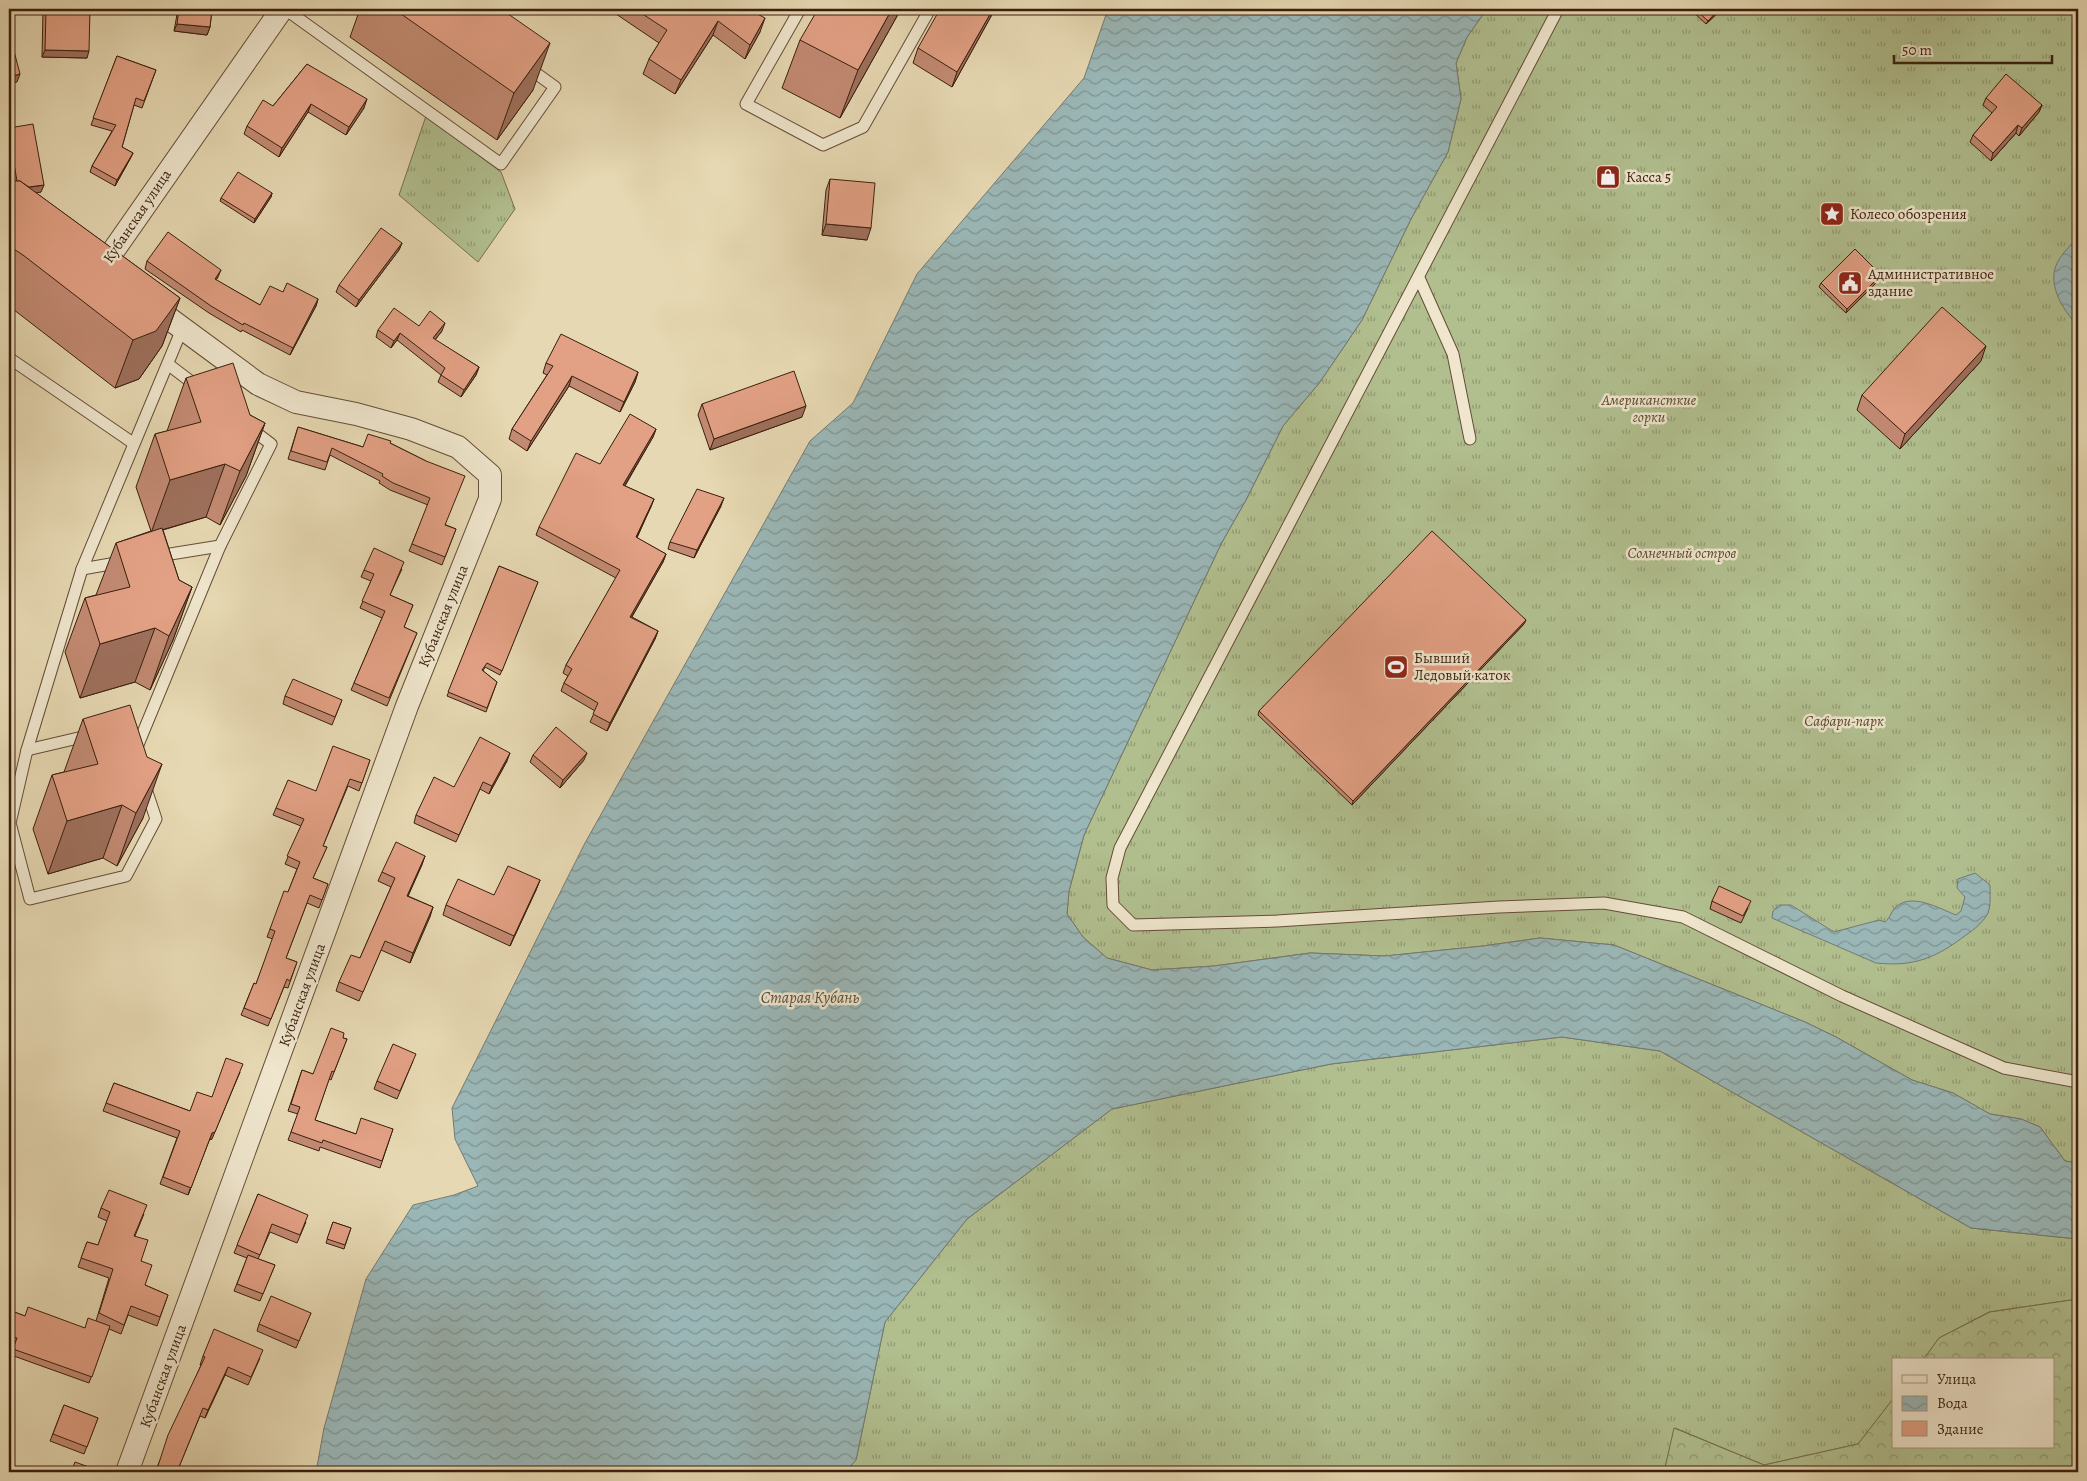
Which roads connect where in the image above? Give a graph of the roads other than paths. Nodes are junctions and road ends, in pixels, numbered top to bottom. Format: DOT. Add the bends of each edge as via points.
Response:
graph roads {
  1 [pos="283,9"];
  2 [pos="800,9"];
  3 [pos="930,9"];
  4 [pos="1558,9"];
  5 [pos="516,60"];
  6 [pos="1419,278"];
  7 [pos="182,329"];
  8 [pos="9,358"];
  9 [pos="169,365"];
  10 [pos="208,395"];
  11 [pos="240,420"];
  12 [pos="1470,439"];
  13 [pos="133,443"];
  14 [pos="220,546"];
  15 [pos="82,569"];
  16 [pos="148,722"];
  17 [pos="130,726"];
  18 [pos="102,732"];
  19 [pos="27,750"];
  20 [pos="2078,1082"];
  21 [pos="127,1472"];
  1 -- 5 [label="lane" via="501,164 555,86"];
  1 -- 7 [label="street, Кубанская улица" via="95,263"];
  2 -- 3 [label="lane" via="746,104 823,145 863,127"];
  4 -- 6 [label="lane"];
  6 -- 12 [label="lane" via="1453,354"];
  6 -- 20 [label="lane" via="1120,848 1112,878 1113,905 1133,926 1604,903 1683,917 1842,996 2004,1068"];
  7 -- 9 [label="lane"];
  7 -- 21 [label="street, Кубанская улица" via="258,384 296,402 402,427 458,448 490,475 490,499 407,706"];
  8 -- 13 [label="lane"];
  9 -- 10 [label="lane"];
  9 -- 13 [label="lane"];
  11 -- 14 [label="lane" via="271,444"];
  13 -- 15 [label="lane"];
  14 -- 15 [label="lane"];
  14 -- 16 [label="lane"];
  15 -- 19 [label="lane"];
  16 -- 17 [label="lane"];
  16 -- 19 [label="lane" via="134,754 156,819 126,876 30,899 10,823"];
  18 -- 19 [label="lane"];
}
